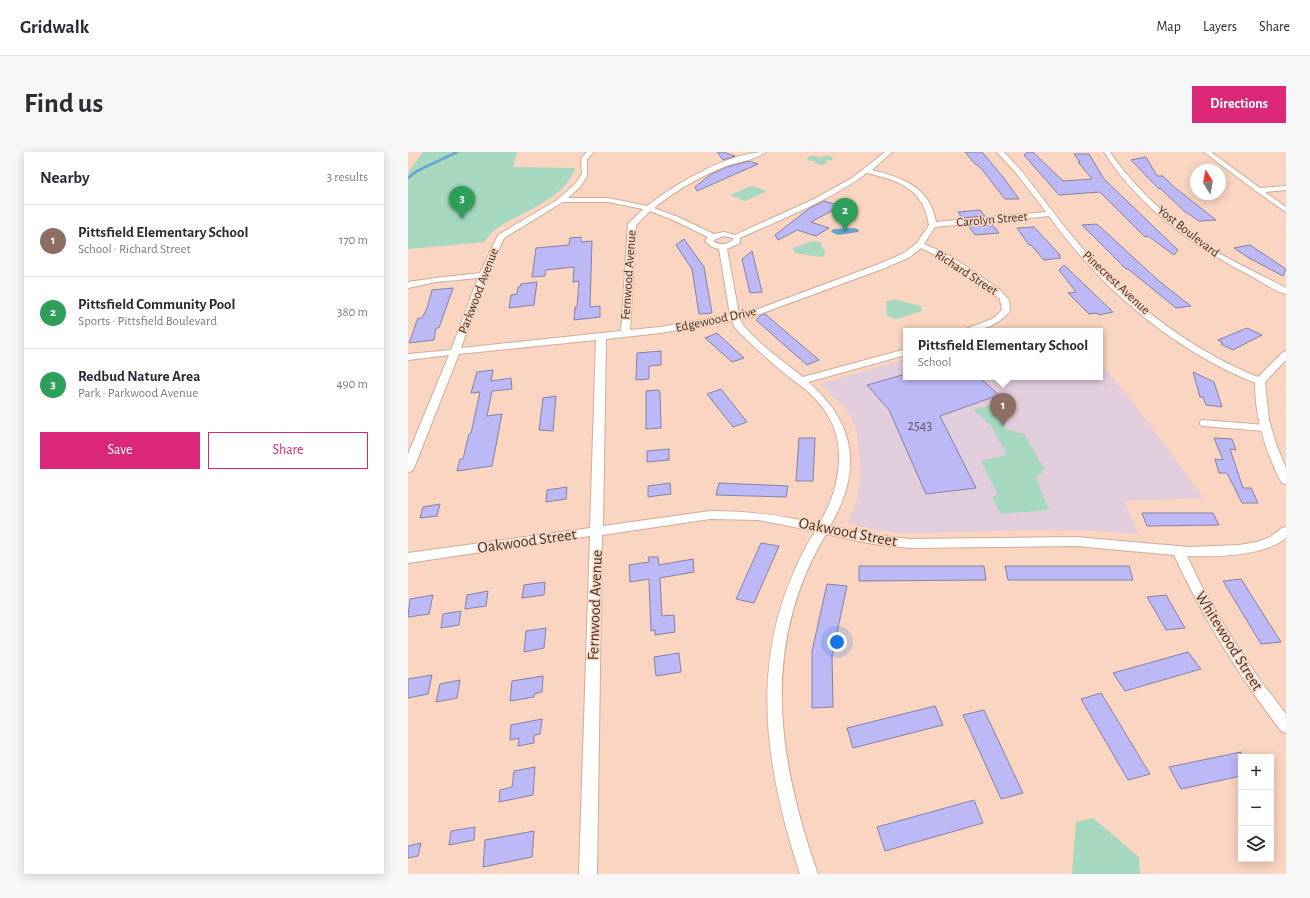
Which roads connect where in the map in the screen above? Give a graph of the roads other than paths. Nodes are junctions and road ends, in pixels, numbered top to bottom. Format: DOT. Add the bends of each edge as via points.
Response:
graph roads {
  1 [pos="591,152"];
  2 [pos="763,152"];
  3 [pos="889,152"];
  4 [pos="1000,152"];
  5 [pos="1107,152"];
  6 [pos="1207,152"];
  7 [pos="867,170"];
  8 [pos="1286,188"];
  9 [pos="1258,190"];
  10 [pos="561,200"];
  11 [pos="650,209"];
  12 [pos="1286,210"];
  13 [pos="1051,214"];
  14 [pos="933,225"];
  15 [pos="713,237"];
  16 [pos="736,237"];
  17 [pos="920,245"];
  18 [pos="723,247"];
  19 [pos="483,275"];
  20 [pos="408,285"];
  21 [pos="1284,289"];
  22 [pos="735,318"];
  23 [pos="976,328"];
  24 [pos="626,334"];
  25 [pos="601,337"];
  26 [pos="455,352"];
  27 [pos="903,353"];
  28 [pos="1286,354"];
  29 [pos="408,357"];
  30 [pos="800,380"];
  31 [pos="1260,381"];
  32 [pos="1203,423"];
  33 [pos="1265,428"];
  34 [pos="408,468"];
  35 [pos="1286,480"];
  36 [pos="822,528"];
  37 [pos="597,531"];
  38 [pos="1286,531"];
  39 [pos="1178,552"];
  40 [pos="408,558"];
  41 [pos="1286,726"];
  42 [pos="588,874"];
  43 [pos="809,874"];
  1 -- 10 [label="street, Parkwood Avenue" via="584,158 585,175 582,180"];
  2 -- 11 [label="street, Fernwood Avenue" via="698,175 674,189"];
  3 -- 7 [label="street"];
  4 -- 13 [label="street, Pinecrest Avenue" via="1020,172"];
  5 -- 21 [label="street, Yost Boulevard" via="1131,184 1181,230 1220,257"];
  6 -- 9 [label="street"];
  7 -- 14 [label="street" via="896,180 916,192 929,207"];
  7 -- 16 [label="street" via="810,204"];
  8 -- 9 [label="street"];
  9 -- 12 [label="street"];
  10 -- 11 [label="street" via="607,200"];
  10 -- 19 [label="street, Parkwood Avenue" via="501,237"];
  11 -- 15 [label="street" via="671,216"];
  11 -- 24 [label="street, Fernwood Avenue" via="632,224"];
  13 -- 14 [label="street, Carolyn Street"];
  13 -- 31 [label="street, Pinecrest Avenue" via="1100,271 1167,329 1214,360"];
  14 -- 17 [label="street, Edgewood Drive"];
  15 -- 16 [label="street" via="724,234"];
  15 -- 18 [label="street" via="710,240 711,244"];
  16 -- 18 [label="street" via="735,243"];
  17 -- 22 [label="street, Edgewood Drive" via="907,255 882,266"];
  17 -- 23 [label="street, Richard Street" via="946,257 1003,296 1007,303 1006,311 996,320"];
  18 -- 22 [label="street"];
  19 -- 20 [label="street"];
  19 -- 26 [label="street, Parkwood Avenue"];
  22 -- 24 [label="street, Edgewood Drive"];
  22 -- 30 [label="street" via="738,326 751,339"];
  24 -- 25 [label="street, Edgewood Drive"];
  25 -- 26 [label="street, Edgewood Drive"];
  25 -- 37 [label="street, Fernwood Avenue"];
  26 -- 29 [label="street, Edgewood Drive"];
  26 -- 34 [label="street, Parkwood Avenue"];
  27 -- 30 [label="street"];
  28 -- 31 [label="street"];
  30 -- 36 [label="street" via="828,408 840,429 844,445 841,490"];
  31 -- 33 [label="street" via="1259,400"];
  32 -- 33 [label="lane"];
  33 -- 35 [label="street"];
  36 -- 37 [label="street, Oakwood Street" via="734,514"];
  36 -- 39 [label="street, Oakwood Street" via="887,542 911,544 1062,541 1115,544"];
  36 -- 43 [label="street" via="796,580 779,636 774,707 777,756 785,796"];
  37 -- 40 [label="street, Oakwood Street"];
  37 -- 42 [label="street, Fernwood Avenue"];
  38 -- 39 [label="street, Oakwood Street" via="1275,540 1259,546"];
  39 -- 41 [label="street, Whitewood Street" via="1224,639"];
}
